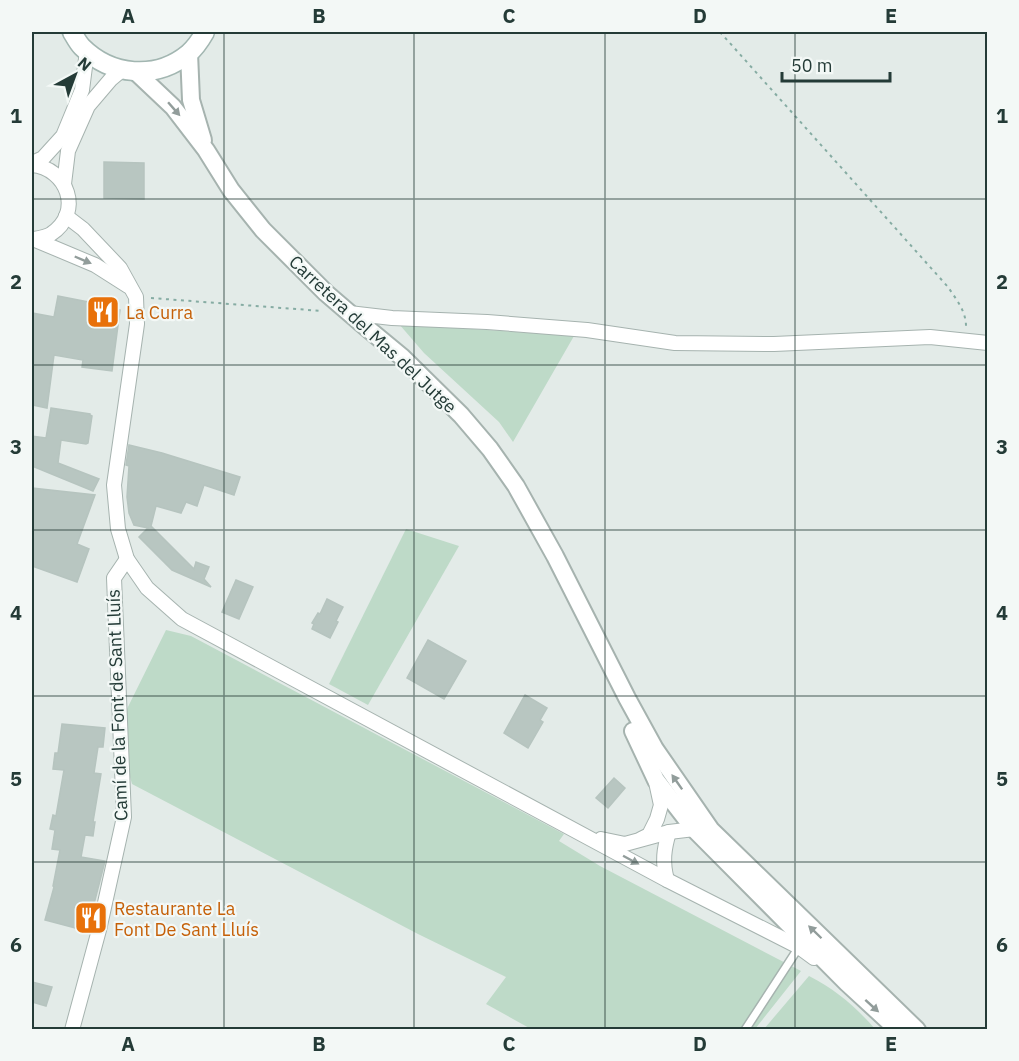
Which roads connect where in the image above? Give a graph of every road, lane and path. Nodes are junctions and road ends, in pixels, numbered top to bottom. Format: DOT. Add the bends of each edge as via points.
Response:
graph roads {
  1 [pos="72,32"];
  2 [pos="205,32"];
  3 [pos="720,32"];
  4 [pos="87,51"];
  5 [pos="189,53"];
  6 [pos="130,71"];
  7 [pos="206,150"];
  8 [pos="32,164"];
  9 [pos="64,184"];
  10 [pos="66,216"];
  11 [pos="32,239"];
  12 [pos="133,292"];
  13 [pos="349,313"];
  14 [pos="966,340"];
  15 [pos="987,343"];
  16 [pos="127,559"];
  17 [pos="569,584"];
  18 [pos="656,780"];
  19 [pos="694,829"];
  20 [pos="711,830"];
  21 [pos="669,832"];
  22 [pos="579,833"];
  23 [pos="638,841"];
  24 [pos="667,880"];
  25 [pos="799,947"];
  26 [pos="852,978"];
  27 [pos="72,1029"];
  28 [pos="745,1029"];
  29 [pos="898,1029"];
  30 [pos="917,1029"];
  31 [pos="928,1029"];
  1 -- 4 [label="main road"];
  2 -- 5 [label="main road"];
  3 -- 14 [label="path" via="948,287 967,321"];
  4 -- 6 [label="main road" via="107,66"];
  4 -- 8 [label="street" via="82,90 63,136"];
  5 -- 6 [label="main road" via="163,68"];
  5 -- 7 [label="street, Carretera del Mas del Jutge" via="192,100"];
  6 -- 7 [label="street, Carretera del Mas del Jutge, one-way" via="173,107"];
  6 -- 9 [label="street" via="111,79 88,106 68,151"];
  7 -- 13 [label="street, Carretera del Mas del Jutge" via="263,230"];
  8 -- 9 [label="street" via="56,174"];
  9 -- 10 [label="street" via="69,203"];
  10 -- 11 [label="street" via="53,233"];
  10 -- 12 [label="street" via="83,228 120,268"];
  11 -- 12 [label="street, one-way" via="95,265"];
  12 -- 13 [label="path"];
  12 -- 16 [label="street" via="137,324 114,485 118,529"];
  13 -- 14 [label="street" via="587,330 675,343 774,344 930,337"];
  13 -- 17 [label="street, Carretera del Mas del Jutge" via="402,357 490,449 516,486"];
  14 -- 15 [label="street"];
  16 -- 22 [label="street" via="147,588 182,619"];
  16 -- 27 [label="street, Camí de la Font de Sant Lluís" via="114,578 124,817"];
  17 -- 18 [label="street"];
  20 -- 17 [label="street, one-way" via="655,749"];
  18 -- 19 [label="street"];
  18 -- 23 [label="street" via="661,806 649,835"];
  19 -- 20 [label="street"];
  19 -- 21 [label="street"];
  19 -- 26 [label="street"];
  26 -- 20 [label="street, one-way"];
  21 -- 23 [label="street"];
  21 -- 24 [label="street" via="663,857"];
  22 -- 23 [label="street" via="614,843"];
  22 -- 24 [label="street, one-way"];
  24 -- 25 [label="street"];
  25 -- 26 [label="street"];
  25 -- 28 [label="lane"];
  26 -- 29 [label="street, one-way"];
  26 -- 30 [label="street"];
  26 -- 31 [label="lane"];
}
